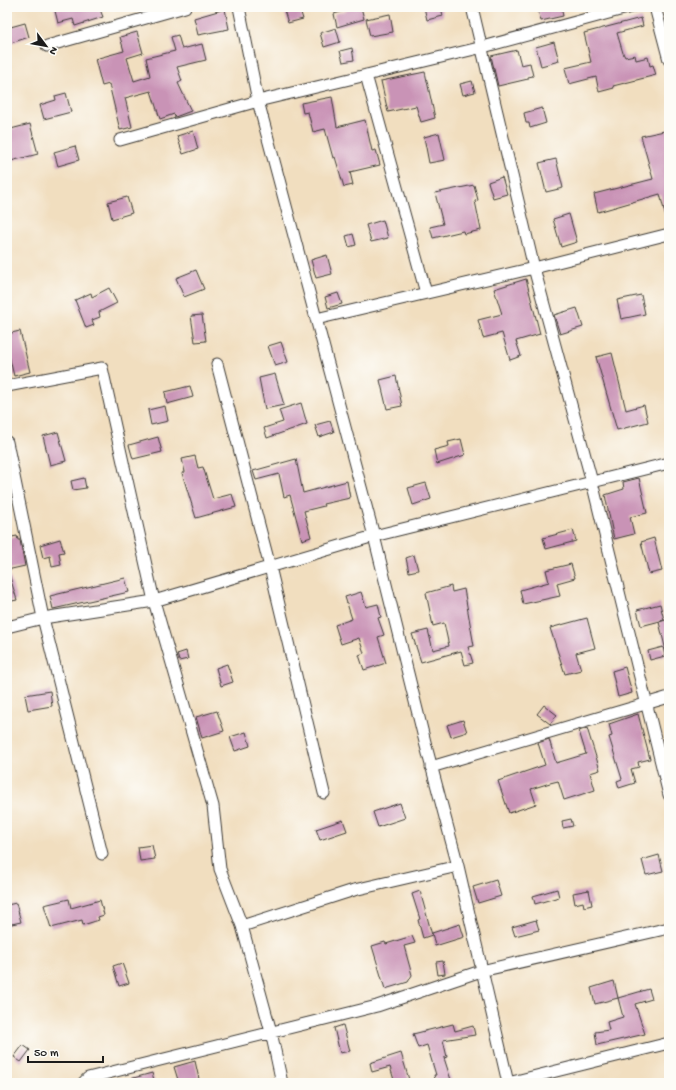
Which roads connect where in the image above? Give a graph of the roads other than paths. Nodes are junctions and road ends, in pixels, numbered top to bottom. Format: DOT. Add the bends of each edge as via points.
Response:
graph roads {
  1 [pos="185,7"];
  2 [pos="239,7"];
  3 [pos="472,7"];
  4 [pos="631,7"];
  5 [pos="655,7"];
  6 [pos="47,46"];
  7 [pos="483,47"];
  8 [pos="669,60"];
  9 [pos="366,75"];
  10 [pos="258,100"];
  11 [pos="120,140"];
  12 [pos="669,234"];
  13 [pos="534,268"];
  14 [pos="426,293"];
  15 [pos="316,319"];
  16 [pos="217,364"];
  17 [pos="7,386"];
  18 [pos="7,442"];
  19 [pos="669,463"];
  20 [pos="592,482"];
  21 [pos="374,536"];
  22 [pos="270,567"];
  23 [pos="154,601"];
  24 [pos="43,618"];
  25 [pos="7,627"];
  26 [pos="669,697"];
  27 [pos="646,703"];
  28 [pos="431,767"];
  29 [pos="324,793"];
  30 [pos="669,795"];
  31 [pos="102,854"];
  32 [pos="458,866"];
  33 [pos="242,926"];
  34 [pos="669,928"];
  35 [pos="481,971"];
  36 [pos="271,1032"];
  37 [pos="669,1043"];
  38 [pos="83,1083"];
  39 [pos="282,1083"];
  40 [pos="508,1083"];
  1 -- 6 [label="street"];
  2 -- 10 [label="street"];
  3 -- 7 [label="street"];
  4 -- 7 [label="street"];
  5 -- 8 [label="street"];
  7 -- 9 [label="street"];
  7 -- 13 [label="street"];
  9 -- 10 [label="street"];
  9 -- 14 [label="street"];
  10 -- 11 [label="street"];
  10 -- 15 [label="street"];
  12 -- 13 [label="street"];
  13 -- 14 [label="street"];
  13 -- 20 [label="street"];
  14 -- 15 [label="street"];
  15 -- 21 [label="street"];
  16 -- 22 [label="street"];
  17 -- 23 [label="street" via="102,368"];
  18 -- 24 [label="street"];
  19 -- 20 [label="street"];
  20 -- 21 [label="street"];
  20 -- 27 [label="street"];
  21 -- 22 [label="street"];
  21 -- 28 [label="street"];
  22 -- 23 [label="street"];
  22 -- 29 [label="street"];
  23 -- 24 [label="street"];
  23 -- 33 [label="street" via="213,806 220,869"];
  24 -- 25 [label="street"];
  24 -- 31 [label="street"];
  26 -- 27 [label="street"];
  27 -- 28 [label="street"];
  27 -- 30 [label="street"];
  28 -- 32 [label="street"];
  32 -- 33 [label="street" via="354,890"];
  32 -- 35 [label="street"];
  33 -- 36 [label="street"];
  34 -- 35 [label="street"];
  35 -- 36 [label="street" via="377,1006"];
  35 -- 40 [label="street"];
  36 -- 38 [label="street" via="88,1078"];
  36 -- 39 [label="street"];
  37 -- 40 [label="street"];
}
